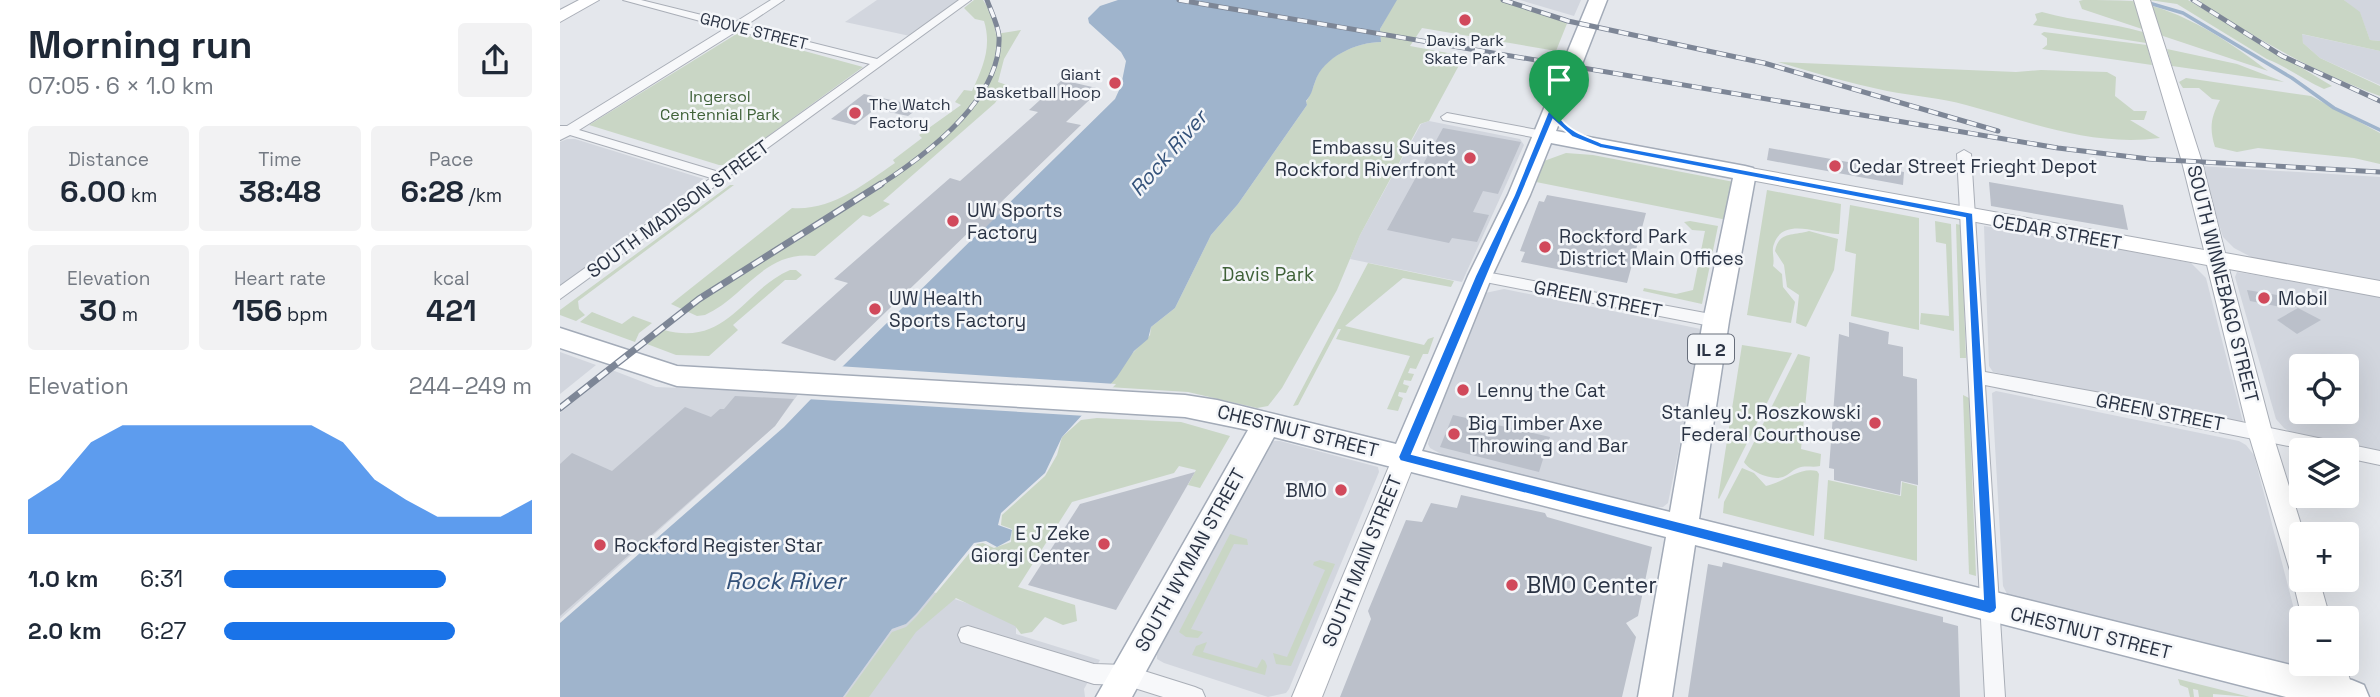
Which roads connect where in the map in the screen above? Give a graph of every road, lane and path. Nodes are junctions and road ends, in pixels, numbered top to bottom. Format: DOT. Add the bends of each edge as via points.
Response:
graph roads {
  1 [pos="591,0"];
  2 [pos="628,0"];
  3 [pos="779,0"];
  4 [pos="966,0"];
  5 [pos="1598,0"];
  6 [pos="2142,0"];
  7 [pos="560,17"];
  8 [pos="736,27"];
  9 [pos="880,62"];
  10 [pos="1553,109"];
  11 [pos="1447,117"];
  12 [pos="563,132"];
  13 [pos="1543,135"];
  14 [pos="1600,145"];
  15 [pos="1964,154"];
  16 [pos="1745,173"];
  17 [pos="721,177"];
  18 [pos="1969,216"];
  19 [pos="2216,260"];
  20 [pos="1480,276"];
  21 [pos="2380,289"];
  22 [pos="560,294"];
  23 [pos="1716,321"];
  24 [pos="560,338"];
  25 [pos="1976,377"];
  26 [pos="1267,423"];
  27 [pos="2260,432"];
  28 [pos="2289,438"];
  29 [pos="2359,453"];
  30 [pos="1405,457"];
  31 [pos="2380,458"];
  32 [pos="1682,526"];
  33 [pos="2289,528"];
  34 [pos="1990,608"];
  35 [pos="968,635"];
  36 [pos="1119,686"];
  37 [pos="2340,688"];
  38 [pos="1195,697"];
  39 [pos="1307,697"];
  40 [pos="1655,697"];
  41 [pos="1995,697"];
  1 -- 7 [label="main road"];
  2 -- 8 [label="street, GROVE STREET"];
  3 -- 8 [label="street"];
  4 -- 9 [label="street, SOUTH MADISON STREET"];
  5 -- 10 [label="main road, SOUTH MAIN STREET"];
  6 -- 19 [label="main road, SOUTH WINNEBAGO STREET" via="2192,162"];
  8 -- 9 [label="street, GROVE STREET"];
  8 -- 12 [label="street"];
  9 -- 17 [label="street, SOUTH MADISON STREET"];
  10 -- 13 [label="main road, SOUTH MAIN STREET"];
  10 -- 14 [label="main road" via="1566,128"];
  11 -- 13 [label="street, CEDAR STREET"];
  12 -- 17 [label="street"];
  13 -- 14 [label="main road, CEDAR STREET"];
  13 -- 20 [label="main road, SOUTH MAIN STREET"];
  14 -- 16 [label="main road, CEDAR STREET"];
  15 -- 18 [label="street"];
  16 -- 18 [label="main road, CEDAR STREET"];
  16 -- 23 [label="main road, IL 2"];
  17 -- 22 [label="street, SOUTH MADISON STREET"];
  18 -- 19 [label="main road, CEDAR STREET"];
  18 -- 25 [label="street"];
  19 -- 21 [label="main road, CEDAR STREET"];
  19 -- 27 [label="main road, SOUTH WINNEBAGO STREET"];
  20 -- 23 [label="street, GREEN STREET"];
  20 -- 30 [label="main road, SOUTH MAIN STREET"];
  23 -- 32 [label="main road, IL 2"];
  24 -- 26 [label="main road, CHESTNUT STREET" via="677,376 1185,406"];
  25 -- 27 [label="street, GREEN STREET"];
  25 -- 34 [label="street"];
  26 -- 30 [label="main road, CHESTNUT STREET"];
  26 -- 36 [label="main road, SOUTH WYMAN STREET"];
  27 -- 28 [label="street, GREEN STREET"];
  27 -- 33 [label="main road, SOUTH WINNEBAGO STREET"];
  29 -- 31 [label="street, GREEN STREET"];
  30 -- 32 [label="main road, CHESTNUT STREET"];
  30 -- 39 [label="main road, SOUTH MAIN STREET"];
  32 -- 34 [label="main road, CHESTNUT STREET"];
  32 -- 40 [label="main road, IL 2"];
  34 -- 37 [label="main road, CHESTNUT STREET"];
  34 -- 41 [label="street"];
  35 -- 36 [label="street"];
  36 -- 38 [label="street"];
}
